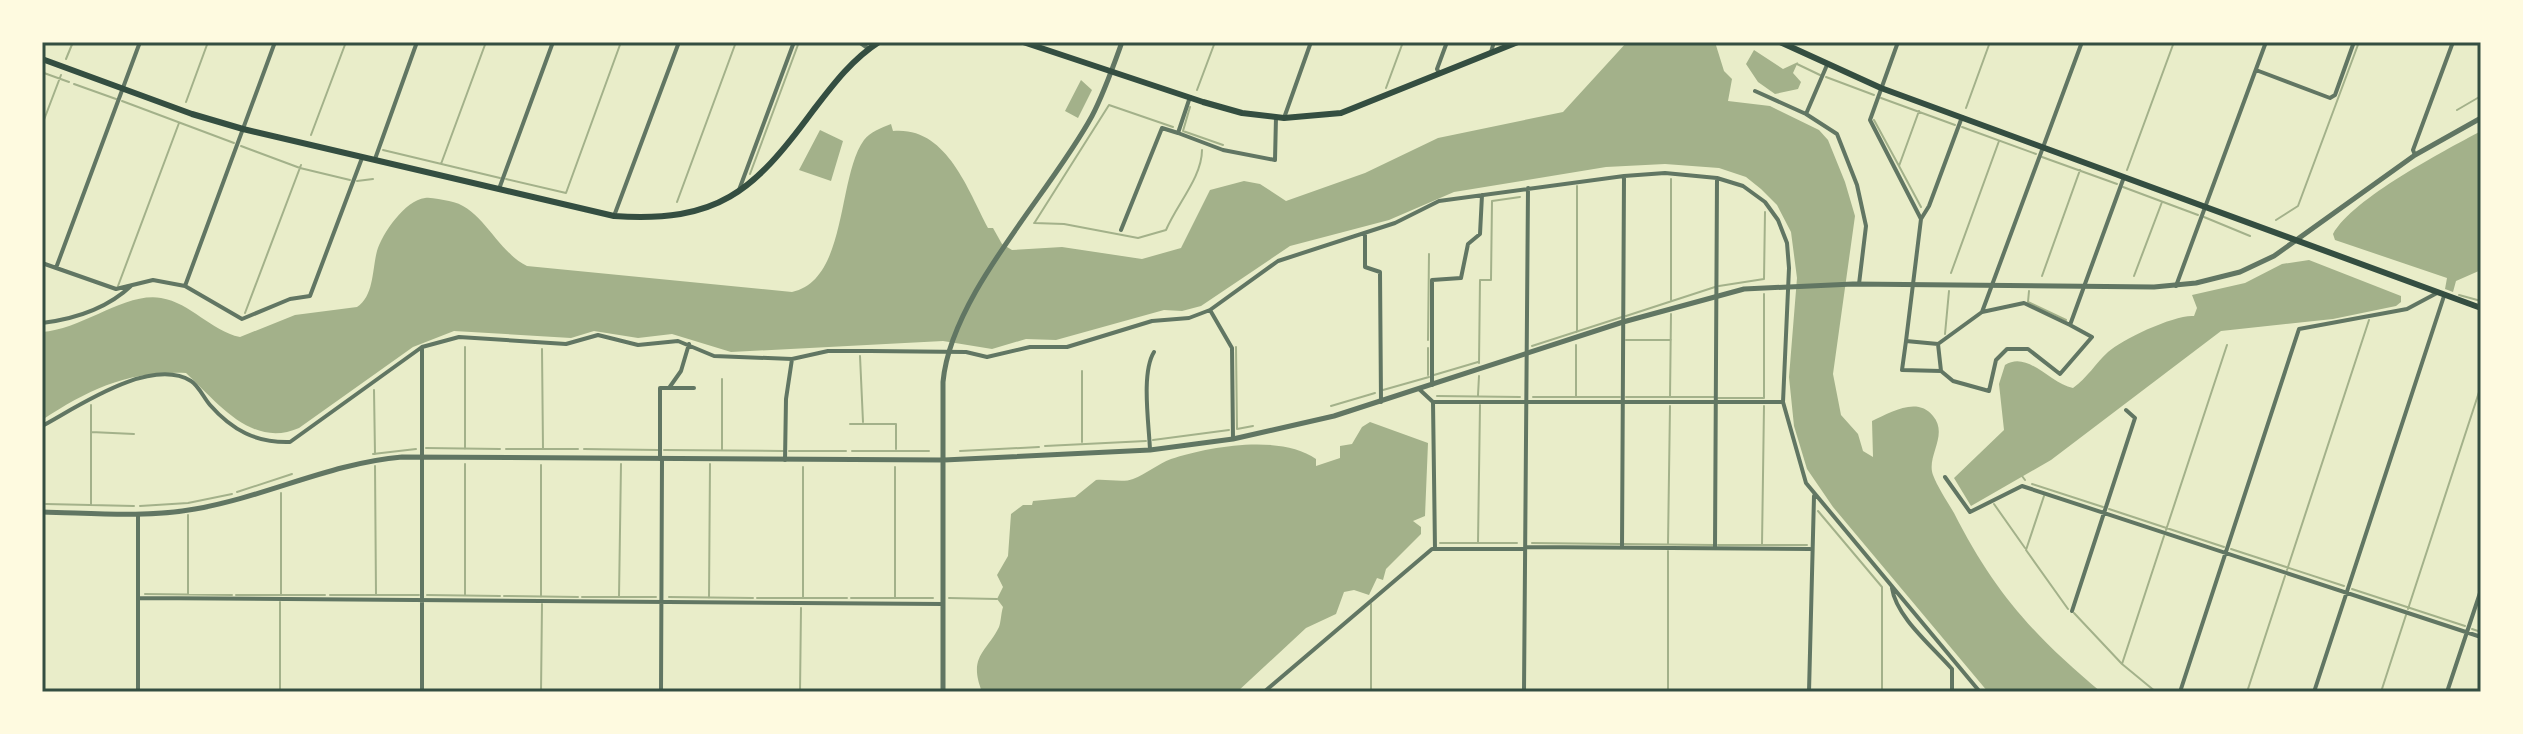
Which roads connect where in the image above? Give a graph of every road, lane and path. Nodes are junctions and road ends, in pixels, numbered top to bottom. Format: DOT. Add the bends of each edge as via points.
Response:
graph roads {
  1 [pos="140,42"];
  2 [pos="275,42"];
  3 [pos="417,42"];
  4 [pos="553,42"];
  5 [pos="679,42"];
  6 [pos="794,42"];
  7 [pos="859,42"];
  8 [pos="879,42"];
  9 [pos="1023,42"];
  10 [pos="1122,42"];
  11 [pos="1311,42"];
  12 [pos="1447,42"];
  13 [pos="1494,42"];
  14 [pos="1518,42"];
  15 [pos="1780,42"];
  16 [pos="1898,42"];
  17 [pos="2082,42"];
  18 [pos="2266,42"];
  19 [pos="2354,42"];
  20 [pos="2453,42"];
  21 [pos="869,49"];
  22 [pos="1490,54"];
  23 [pos="42,59"];
  24 [pos="1827,65"];
  25 [pos="1112,69"];
  26 [pos="2256,70"];
  27 [pos="1439,75"];
  28 [pos="1881,88"];
  29 [pos="122,89"];
  30 [pos="1755,91"];
  31 [pos="1190,97"];
  32 [pos="1806,114"];
  33 [pos="1962,117"];
  34 [pos="1280,118"];
  35 [pos="2481,118"];
  36 [pos="243,129"];
  37 [pos="1178,133"];
  38 [pos="2043,147"];
  39 [pos="2415,155"];
  40 [pos="363,156"];
  41 [pos="375,159"];
  42 [pos="1624,176"];
  43 [pos="2124,177"];
  44 [pos="1717,178"];
  45 [pos="1528,188"];
  46 [pos="499,189"];
  47 [pos="738,193"];
  48 [pos="1482,195"];
  49 [pos="2205,207"];
  50 [pos="614,216"];
  51 [pos="1921,219"];
  52 [pos="1121,230"];
  53 [pos="1365,234"];
  54 [pos="2296,240"];
  55 [pos="42,263"];
  56 [pos="56,268"];
  57 [pos="134,283"];
  58 [pos="1912,283"];
  59 [pos="1992,283"];
  60 [pos="1856,284"];
  61 [pos="1788,285"];
  62 [pos="2084,285"];
  63 [pos="185,286"];
  64 [pos="2176,286"];
  65 [pos="1717,294"];
  66 [pos="2440,295"];
  67 [pos="2481,308"];
  68 [pos="1210,310"];
  69 [pos="1982,312"];
  70 [pos="1623,322"];
  71 [pos="42,323"];
  72 [pos="2070,325"];
  73 [pos="1906,341"];
  74 [pos="689,344"];
  75 [pos="1938,344"];
  76 [pos="422,347"];
  77 [pos="949,349"];
  78 [pos="1154,352"];
  79 [pos="1527,355"];
  80 [pos="792,359"];
  81 [pos="1941,371"];
  82 [pos="1432,385"];
  83 [pos="669,388"];
  84 [pos="694,388"];
  85 [pos="1419,389"];
  86 [pos="1381,402"];
  87 [pos="1433,402"];
  88 [pos="1525,402"];
  89 [pos="1623,402"];
  90 [pos="1783,402"];
  91 [pos="1716,403"];
  92 [pos="2126,410"];
  93 [pos="42,426"];
  94 [pos="1233,439"];
  95 [pos="1150,450"];
  96 [pos="423,457"];
  97 [pos="661,460"];
  98 [pos="785,460"];
  99 [pos="944,460"];
  100 [pos="1945,477"];
  101 [pos="1814,496"];
  102 [pos="42,512"];
  103 [pos="2104,513"];
  104 [pos="138,514"];
  105 [pos="1526,548"];
  106 [pos="1622,548"];
  107 [pos="1715,548"];
  108 [pos="1435,549"];
  109 [pos="1810,549"];
  110 [pos="2225,552"];
  111 [pos="1892,587"];
  112 [pos="2481,590"];
  113 [pos="2346,592"];
  114 [pos="139,598"];
  115 [pos="422,599"];
  116 [pos="662,601"];
  117 [pos="943,604"];
  118 [pos="2072,611"];
  119 [pos="2467,632"];
  120 [pos="2481,637"];
  121 [pos="138,692"];
  122 [pos="422,692"];
  123 [pos="661,692"];
  124 [pos="943,692"];
  125 [pos="1264,692"];
  126 [pos="1524,692"];
  127 [pos="1809,692"];
  128 [pos="1952,692"];
  129 [pos="1980,692"];
  130 [pos="2180,692"];
  131 [pos="2314,692"];
  132 [pos="2447,692"];
  1 -- 29 [label="street"];
  2 -- 36 [label="street"];
  3 -- 41 [label="street"];
  4 -- 46 [label="street"];
  5 -- 50 [label="street"];
  6 -- 47 [label="street"];
  7 -- 21 [label="street"];
  8 -- 21 [label="main road"];
  9 -- 25 [label="main road"];
  10 -- 25 [label="street"];
  11 -- 34 [label="street"];
  12 -- 27 [label="street"];
  13 -- 22 [label="street"];
  14 -- 22 [label="main road"];
  15 -- 24 [label="main road"];
  16 -- 28 [label="street"];
  17 -- 38 [label="street"];
  18 -- 26 [label="street"];
  19 -- 26 [label="street" via="2330,98"];
  20 -- 39 [label="street"];
  21 -- 47 [label="main road" via="829,89 776,161"];
  22 -- 27 [label="main road"];
  23 -- 29 [label="main road"];
  24 -- 28 [label="main road"];
  24 -- 32 [label="street"];
  25 -- 31 [label="main road"];
  25 -- 77 [label="street" via="1092,116"];
  26 -- 49 [label="street"];
  27 -- 34 [label="main road" via="1341,113"];
  28 -- 33 [label="main road"];
  28 -- 51 [label="street" via="1870,120"];
  29 -- 36 [label="main road"];
  29 -- 56 [label="street"];
  30 -- 32 [label="street"];
  31 -- 34 [label="main road"];
  31 -- 37 [label="street"];
  32 -- 60 [label="street" via="1837,134 1857,185 1866,226"];
  33 -- 38 [label="main road"];
  33 -- 51 [label="street"];
  34 -- 37 [label="street" via="1275,160 1223,150"];
  35 -- 39 [label="street"];
  36 -- 40 [label="main road"];
  36 -- 63 [label="street"];
  37 -- 52 [label="street" via="1162,128"];
  38 -- 43 [label="main road"];
  38 -- 59 [label="street"];
  39 -- 54 [label="street"];
  40 -- 41 [label="main road"];
  40 -- 63 [label="street" via="310,296 242,319"];
  41 -- 46 [label="main road"];
  42 -- 44 [label="street"];
  42 -- 45 [label="street"];
  42 -- 70 [label="street"];
  43 -- 49 [label="main road"];
  43 -- 62 [label="street"];
  44 -- 61 [label="street" via="1756,195 1778,220 1787,243"];
  44 -- 65 [label="street"];
  45 -- 48 [label="street"];
  45 -- 79 [label="street"];
  46 -- 50 [label="main road"];
  47 -- 50 [label="main road" via="682,216"];
  48 -- 53 [label="street" via="1439,201"];
  48 -- 82 [label="street" via="1480,234 1468,244 1461,278 1432,280"];
  49 -- 54 [label="main road"];
  49 -- 64 [label="street"];
  51 -- 58 [label="street"];
  53 -- 68 [label="street" via="1286,258"];
  53 -- 86 [label="street" via="1365,267 1380,272"];
  54 -- 64 [label="street" via="2240,272"];
  54 -- 66 [label="main road"];
  55 -- 56 [label="street"];
  56 -- 57 [label="street" via="116,289"];
  57 -- 63 [label="street" via="153,280"];
  57 -- 71 [label="street" via="99,309 59,324"];
  58 -- 59 [label="street"];
  58 -- 60 [label="street"];
  58 -- 73 [label="street"];
  59 -- 62 [label="street"];
  59 -- 69 [label="street"];
  60 -- 61 [label="street"];
  61 -- 65 [label="street"];
  61 -- 90 [label="street"];
  62 -- 64 [label="street"];
  62 -- 72 [label="street"];
  65 -- 70 [label="street"];
  65 -- 91 [label="street"];
  66 -- 67 [label="main road"];
  66 -- 110 [label="street" via="2407,309 2299,329"];
  66 -- 113 [label="street"];
  68 -- 77 [label="street" via="1067,347 1030,347 987,357"];
  68 -- 94 [label="street" via="1232,348"];
  69 -- 72 [label="street" via="2024,303"];
  69 -- 75 [label="street"];
  70 -- 79 [label="street"];
  70 -- 89 [label="street"];
  72 -- 81 [label="street" via="2092,337 2060,374 2022,348 2000,354 1989,391 1953,381"];
  73 -- 75 [label="street"];
  73 -- 81 [label="street" via="1902,370"];
  74 -- 76 [label="street" via="638,345 598,335 566,344 459,337"];
  74 -- 80 [label="street" via="714,356"];
  74 -- 83 [label="street"];
  75 -- 81 [label="street"];
  76 -- 93 [label="street" via="290,442 255,439 234,429 191,381 171,376 110,389"];
  76 -- 96 [label="street"];
  77 -- 80 [label="street" via="828,351"];
  77 -- 99 [label="street" via="943,382"];
  78 -- 95 [label="street" via="1147,399"];
  79 -- 82 [label="street"];
  79 -- 88 [label="street"];
  80 -- 98 [label="street"];
  82 -- 85 [label="street"];
  83 -- 84 [label="street"];
  83 -- 97 [label="street" via="660,388"];
  85 -- 86 [label="street"];
  85 -- 87 [label="street"];
  86 -- 94 [label="street"];
  87 -- 88 [label="street"];
  87 -- 108 [label="street"];
  88 -- 89 [label="street"];
  88 -- 105 [label="street"];
  89 -- 91 [label="street"];
  89 -- 106 [label="street"];
  90 -- 91 [label="street"];
  90 -- 101 [label="street" via="1799,466"];
  91 -- 107 [label="street"];
  92 -- 103 [label="street" via="2135,418"];
  94 -- 95 [label="street"];
  95 -- 99 [label="street"];
  96 -- 97 [label="street"];
  96 -- 104 [label="street" via="369,461 194,510"];
  96 -- 115 [label="street"];
  97 -- 98 [label="street"];
  97 -- 116 [label="street"];
  98 -- 99 [label="street"];
  99 -- 117 [label="street"];
  100 -- 103 [label="street" via="1970,512 2022,486"];
  101 -- 109 [label="street"];
  101 -- 111 [label="street"];
  102 -- 104 [label="street"];
  103 -- 110 [label="street"];
  103 -- 118 [label="street"];
  104 -- 114 [label="street"];
  105 -- 106 [label="street"];
  105 -- 108 [label="street"];
  105 -- 126 [label="street"];
  106 -- 107 [label="street"];
  107 -- 109 [label="street"];
  108 -- 125 [label="street"];
  109 -- 127 [label="street"];
  110 -- 113 [label="street"];
  110 -- 130 [label="street"];
  111 -- 128 [label="street" via="1905,615 1952,669"];
  111 -- 129 [label="street"];
  112 -- 119 [label="street"];
  113 -- 119 [label="street"];
  113 -- 131 [label="street"];
  114 -- 115 [label="street"];
  114 -- 121 [label="street"];
  115 -- 116 [label="street"];
  115 -- 122 [label="street"];
  116 -- 117 [label="street"];
  116 -- 123 [label="street"];
  117 -- 124 [label="street"];
  119 -- 120 [label="street"];
  119 -- 132 [label="street"];
}
